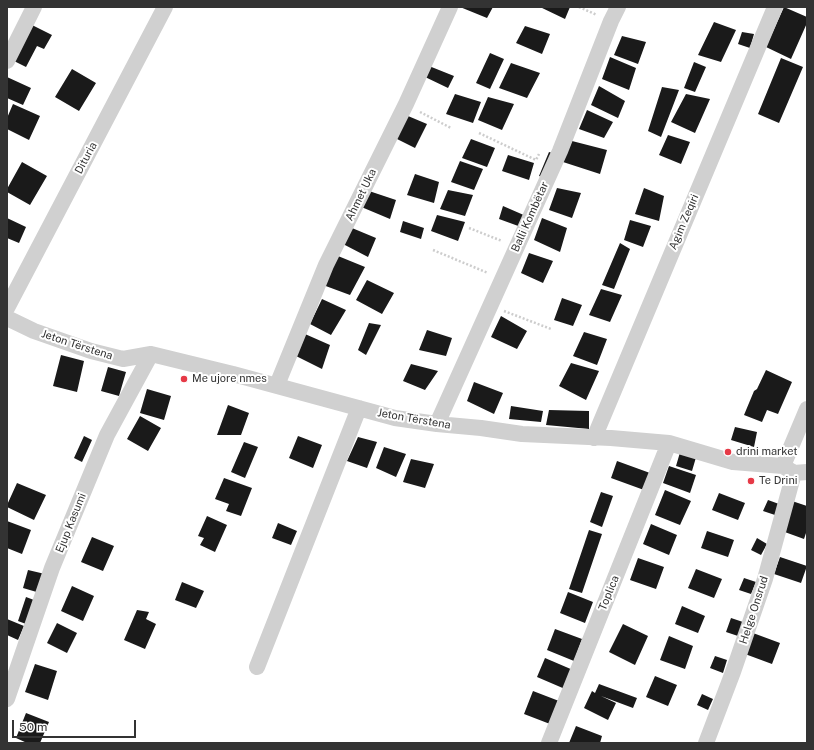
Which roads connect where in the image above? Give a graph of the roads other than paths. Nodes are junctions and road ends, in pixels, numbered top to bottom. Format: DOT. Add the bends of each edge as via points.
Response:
graph roads {
  1 [pos="34,7"];
  2 [pos="165,7"];
  3 [pos="450,7"];
  4 [pos="618,7"];
  5 [pos="775,7"];
  6 [pos="7,61"];
  7 [pos="7,308"];
  8 [pos="7,318"];
  9 [pos="151,354"];
  10 [pos="277,385"];
  11 [pos="359,408"];
  12 [pos="807,409"];
  13 [pos="437,424"];
  14 [pos="594,438"];
  15 [pos="669,444"];
  16 [pos="795,470"];
  17 [pos="257,667"];
  18 [pos="7,699"];
  19 [pos="549,743"];
  20 [pos="706,743"];
  1 -- 6 [label="street"];
  2 -- 7 [label="street, Dituria"];
  3 -- 10 [label="street, Ahmet Uka" via="406,104 326,265"];
  4 -- 13 [label="street, Balli Kombëtar" via="560,151"];
  5 -- 14 [label="street, Agim Zeqiri"];
  8 -- 9 [label="street, Jeton Tërstena" via="34,331 123,359"];
  9 -- 10 [label="street, Jeton Tërstena"];
  9 -- 18 [label="street, Ejup Kasumi" via="107,435 52,568"];
  10 -- 11 [label="street, Jeton Tërstena"];
  11 -- 13 [label="street, Jeton Tërstena" via="396,418"];
  11 -- 17 [label="street"];
  12 -- 16 [label="street, Helge Onsrud"];
  13 -- 14 [label="street, Jeton Tërstena" via="522,434"];
  14 -- 15 [label="street, Jeton Tërstena"];
  15 -- 16 [label="street, Jeton Tërstena" via="733,462"];
  15 -- 19 [label="street, Toplica"];
  16 -- 20 [label="street, Helge Onsrud" via="765,579 734,672"];
}
